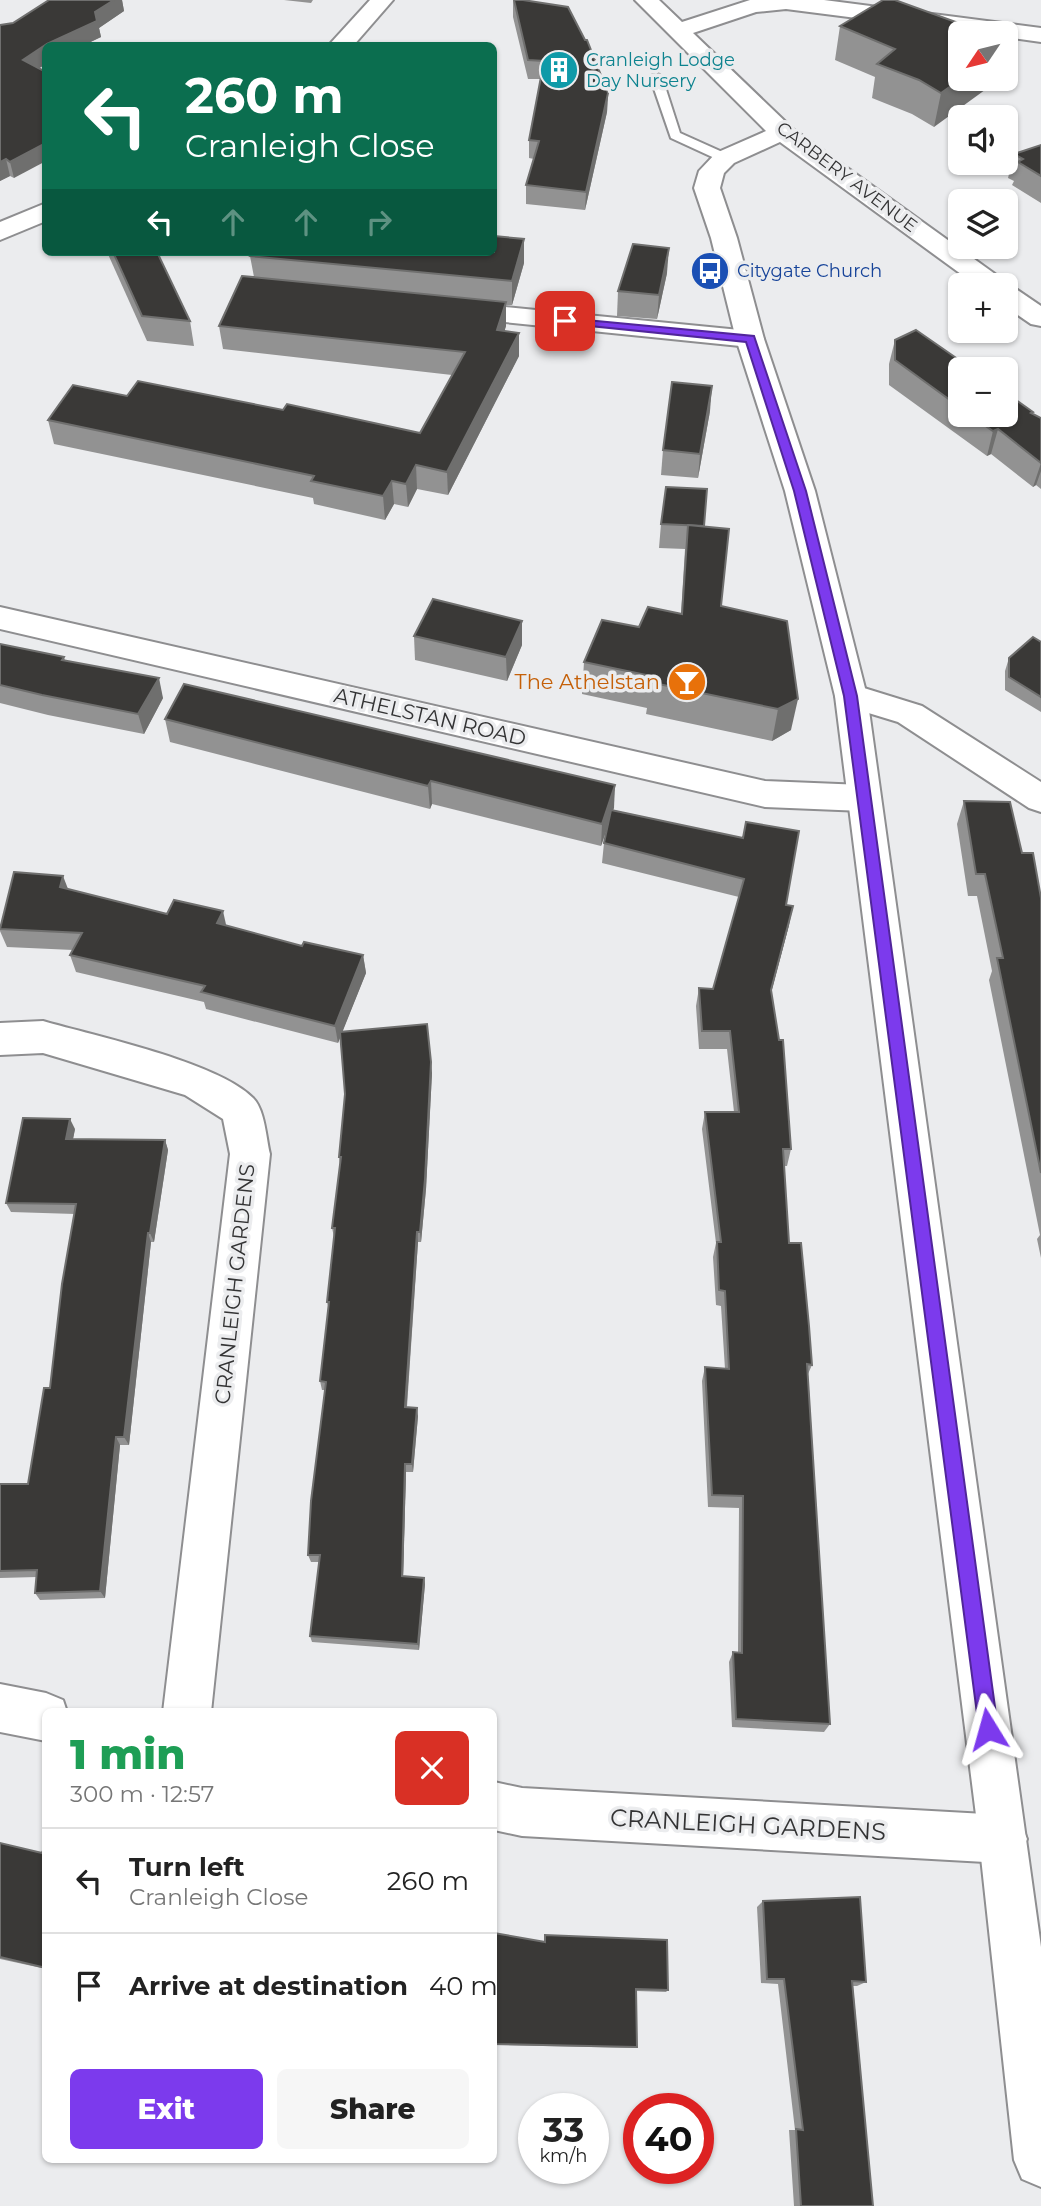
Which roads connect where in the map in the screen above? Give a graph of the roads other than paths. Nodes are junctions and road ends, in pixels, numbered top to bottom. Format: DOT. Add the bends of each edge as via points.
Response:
graph roads {
  1 [pos="383,0"];
  2 [pos="646,0"];
  3 [pos="807,2"];
  4 [pos="679,30"];
  5 [pos="1041,35"];
  6 [pos="343,42"];
  7 [pos="656,77"];
  8 [pos="783,133"];
  9 [pos="726,158"];
  10 [pos="42,213"];
  11 [pos="0,232"];
  12 [pos="976,273"];
  13 [pos="1018,303"];
  14 [pos="430,308"];
  15 [pos="1041,318"];
  16 [pos="750,339"];
  17 [pos="0,618"];
  18 [pos="851,696"];
  19 [pos="863,798"];
  20 [pos="1041,799"];
  21 [pos="0,1039"];
  22 [pos="0,1708"];
  23 [pos="187,1708"];
  24 [pos="42,1716"];
  25 [pos="497,1808"];
  26 [pos="1003,1839"];
  27 [pos="1041,2160"];
  1 -- 6 [label="street"];
  2 -- 4 [label="street, CARBERY AVENUE"];
  3 -- 4 [label="street" via="752,6"];
  3 -- 5 [label="street"];
  4 -- 8 [label="street, CARBERY AVENUE"];
  7 -- 9 [label="lane" via="676,135"];
  8 -- 9 [label="street"];
  8 -- 12 [label="street, CARBERY AVENUE"];
  9 -- 16 [label="street" via="712,171 707,188"];
  10 -- 11 [label="street"];
  13 -- 15 [label="street"];
  14 -- 16 [label="street"];
  16 -- 18 [label="street" via="800,491"];
  17 -- 19 [label="street, ATHELSTAN ROAD" via="765,794"];
  18 -- 19 [label="street"];
  18 -- 20 [label="street" via="910,714"];
  19 -- 26 [label="street"];
  21 -- 23 [label="street, CRANLEIGH GARDENS" via="43,1037 69,1044 197,1082 240,1110 250,1154"];
  22 -- 24 [label="street"];
  25 -- 26 [label="street, CRANLEIGH GARDENS"];
  26 -- 27 [label="street"];
}
